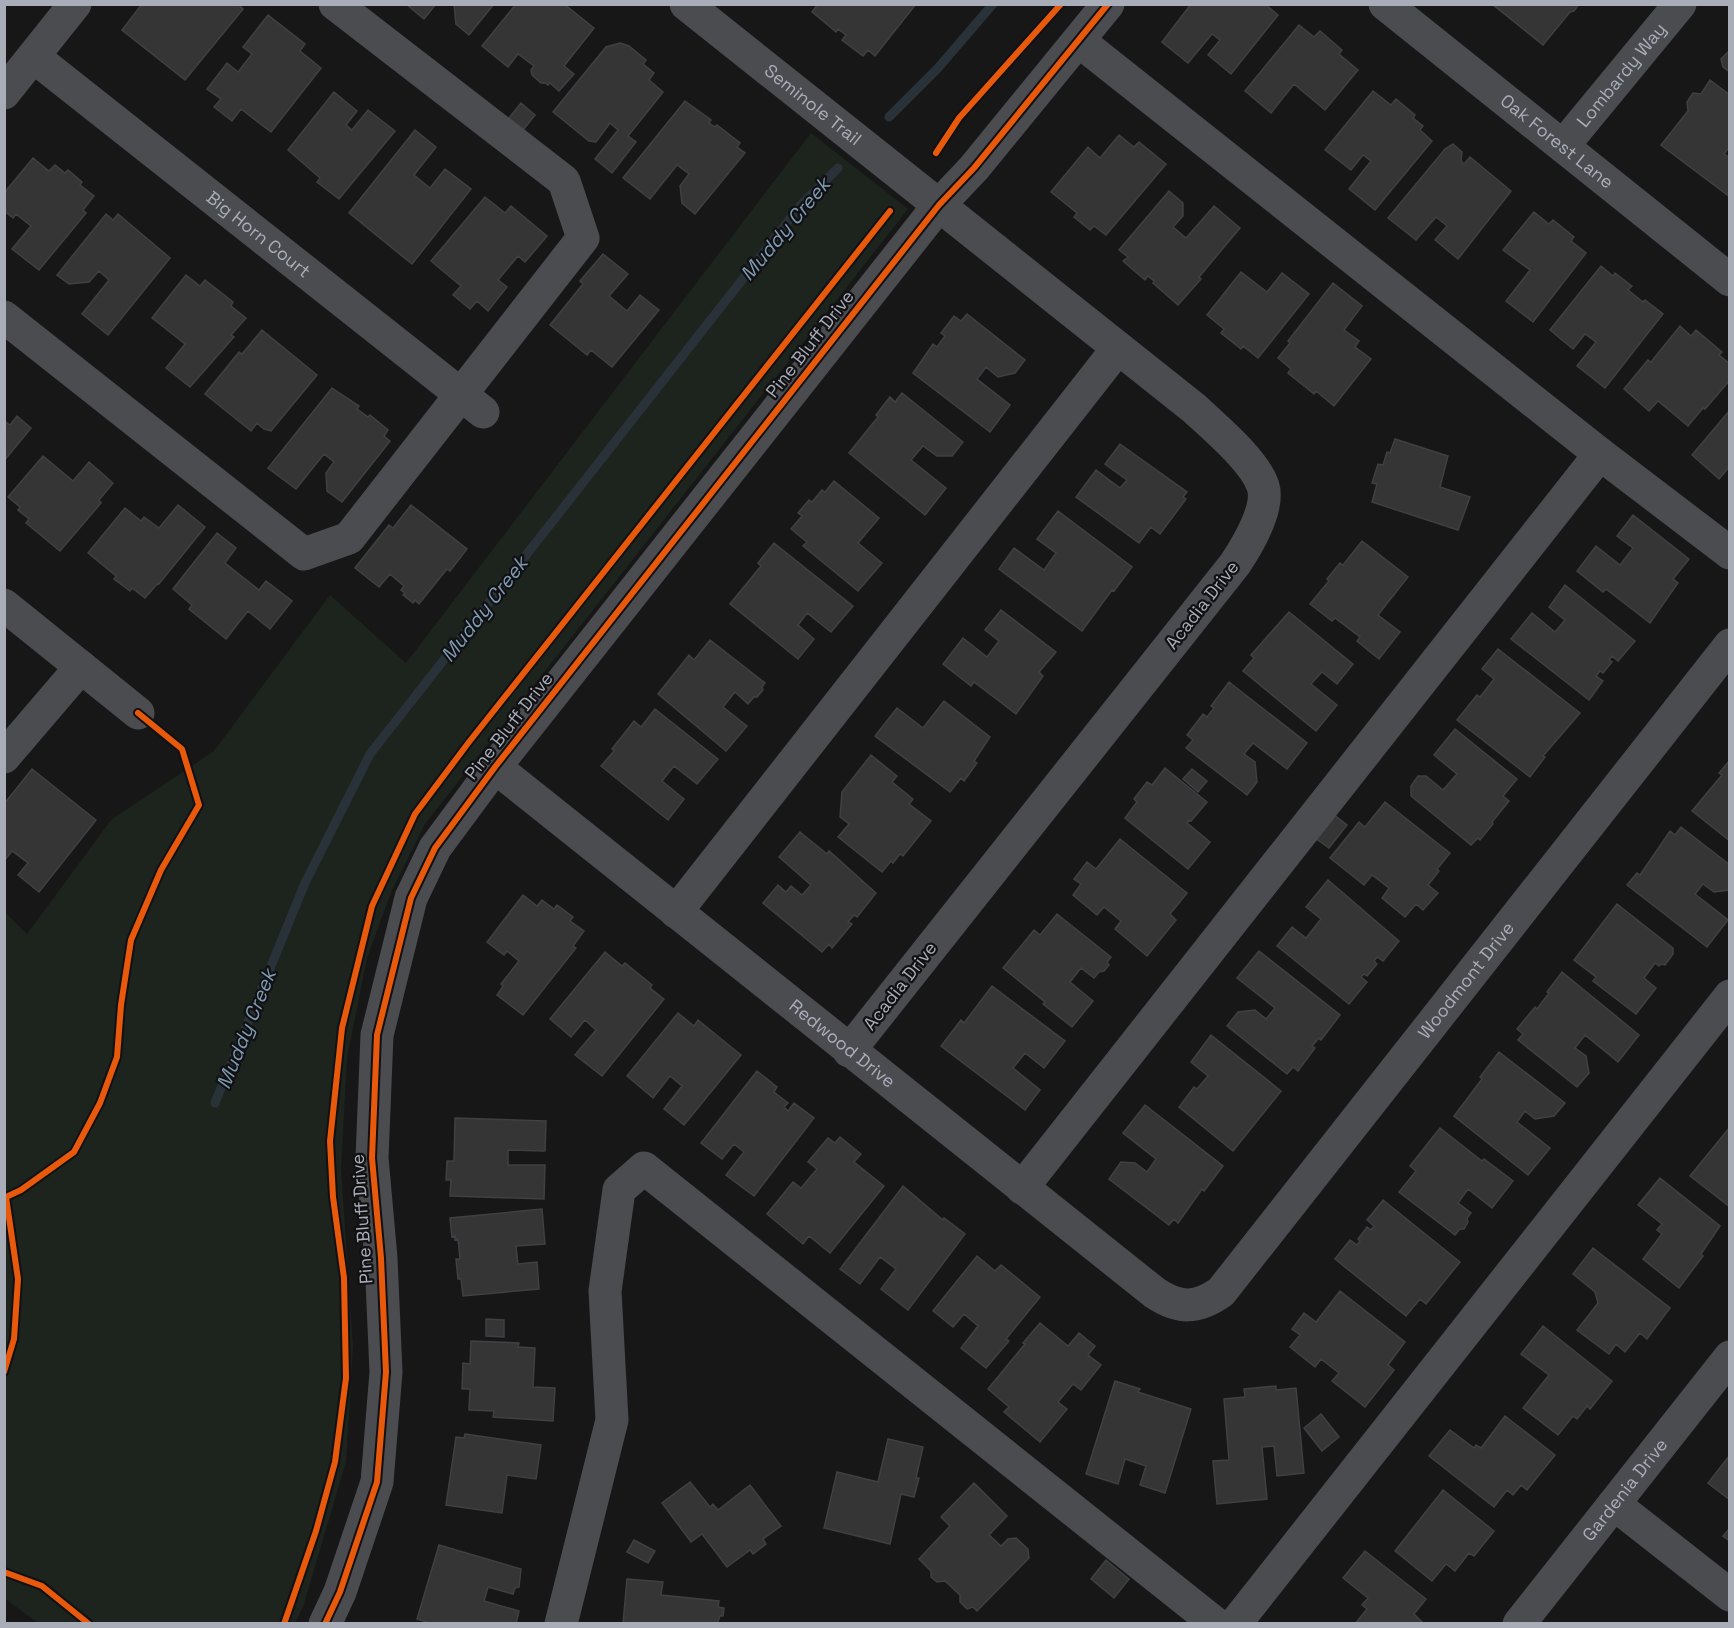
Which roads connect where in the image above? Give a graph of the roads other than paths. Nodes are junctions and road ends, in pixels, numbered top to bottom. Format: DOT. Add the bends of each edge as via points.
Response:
graph roads {
  1 [pos="75,4"];
  2 [pos="335,4"];
  3 [pos="686,4"];
  4 [pos="1108,4"];
  5 [pos="1680,4"];
  6 [pos="1388,5"];
  7 [pos="1079,41"];
  8 [pos="34,57"];
  9 [pos="4,93"];
  10 [pos="1563,146"];
  11 [pos="939,205"];
  12 [pos="1730,280"];
  13 [pos="4,317"];
  14 [pos="1118,348"];
  15 [pos="472,404"];
  16 [pos="1600,454"];
  17 [pos="1730,553"];
  18 [pos="4,605"];
  19 [pos="1730,645"];
  20 [pos="81,667"];
  21 [pos="138,713"];
  22 [pos="4,757"];
  23 [pos="495,767"];
  24 [pos="676,912"];
  25 [pos="1730,996"];
  26 [pos="849,1051"];
  27 [pos="1022,1188"];
  28 [pos="1195,1305"];
  29 [pos="1730,1357"];
  30 [pos="1614,1504"];
  31 [pos="1730,1595"];
  32 [pos="325,1623"];
  33 [pos="561,1623"];
  34 [pos="1216,1623"];
  35 [pos="1235,1623"];
  36 [pos="1520,1623"];
  1 -- 8 [label="street"];
  2 -- 15 [label="street" via="564,182 583,238"];
  3 -- 11 [label="street, Seminole Trail"];
  4 -- 7 [label="street, Pine Bluff Drive"];
  5 -- 10 [label="street, Lombardy Way"];
  6 -- 10 [label="street, Oak Forest Lane"];
  7 -- 11 [label="street, Pine Bluff Drive"];
  7 -- 16 [label="street"];
  8 -- 9 [label="street"];
  8 -- 15 [label="street, Big Horn Court"];
  10 -- 12 [label="street, Oak Forest Lane"];
  11 -- 14 [label="street, Acadia Drive"];
  11 -- 23 [label="street, Pine Bluff Drive"];
  13 -- 15 [label="street" via="304,554 350,538"];
  14 -- 24 [label="street"];
  14 -- 26 [label="street, Acadia Drive" via="1195,409 1255,471 1264,488 1255,532 1228,573"];
  16 -- 17 [label="street"];
  16 -- 27 [label="street"];
  18 -- 20 [label="street"];
  19 -- 28 [label="street, Woodmont Drive" via="1221,1292"];
  20 -- 21 [label="street"];
  20 -- 22 [label="street"];
  23 -- 24 [label="street, Redwood Drive"];
  23 -- 32 [label="street, Pine Bluff Drive" via="435,848 411,898 377,1035 372,1158 386,1372 377,1482 340,1592"];
  24 -- 26 [label="street, Redwood Drive"];
  25 -- 35 [label="street"];
  26 -- 27 [label="street, Redwood Drive"];
  27 -- 28 [label="street, Redwood Drive" via="1155,1293 1174,1303"];
  29 -- 30 [label="street, Gardenia Drive"];
  30 -- 31 [label="street"];
  30 -- 36 [label="street, Gardenia Drive"];
  33 -- 34 [label="street" via="612,1420 605,1292 619,1190 644,1168"];
}
